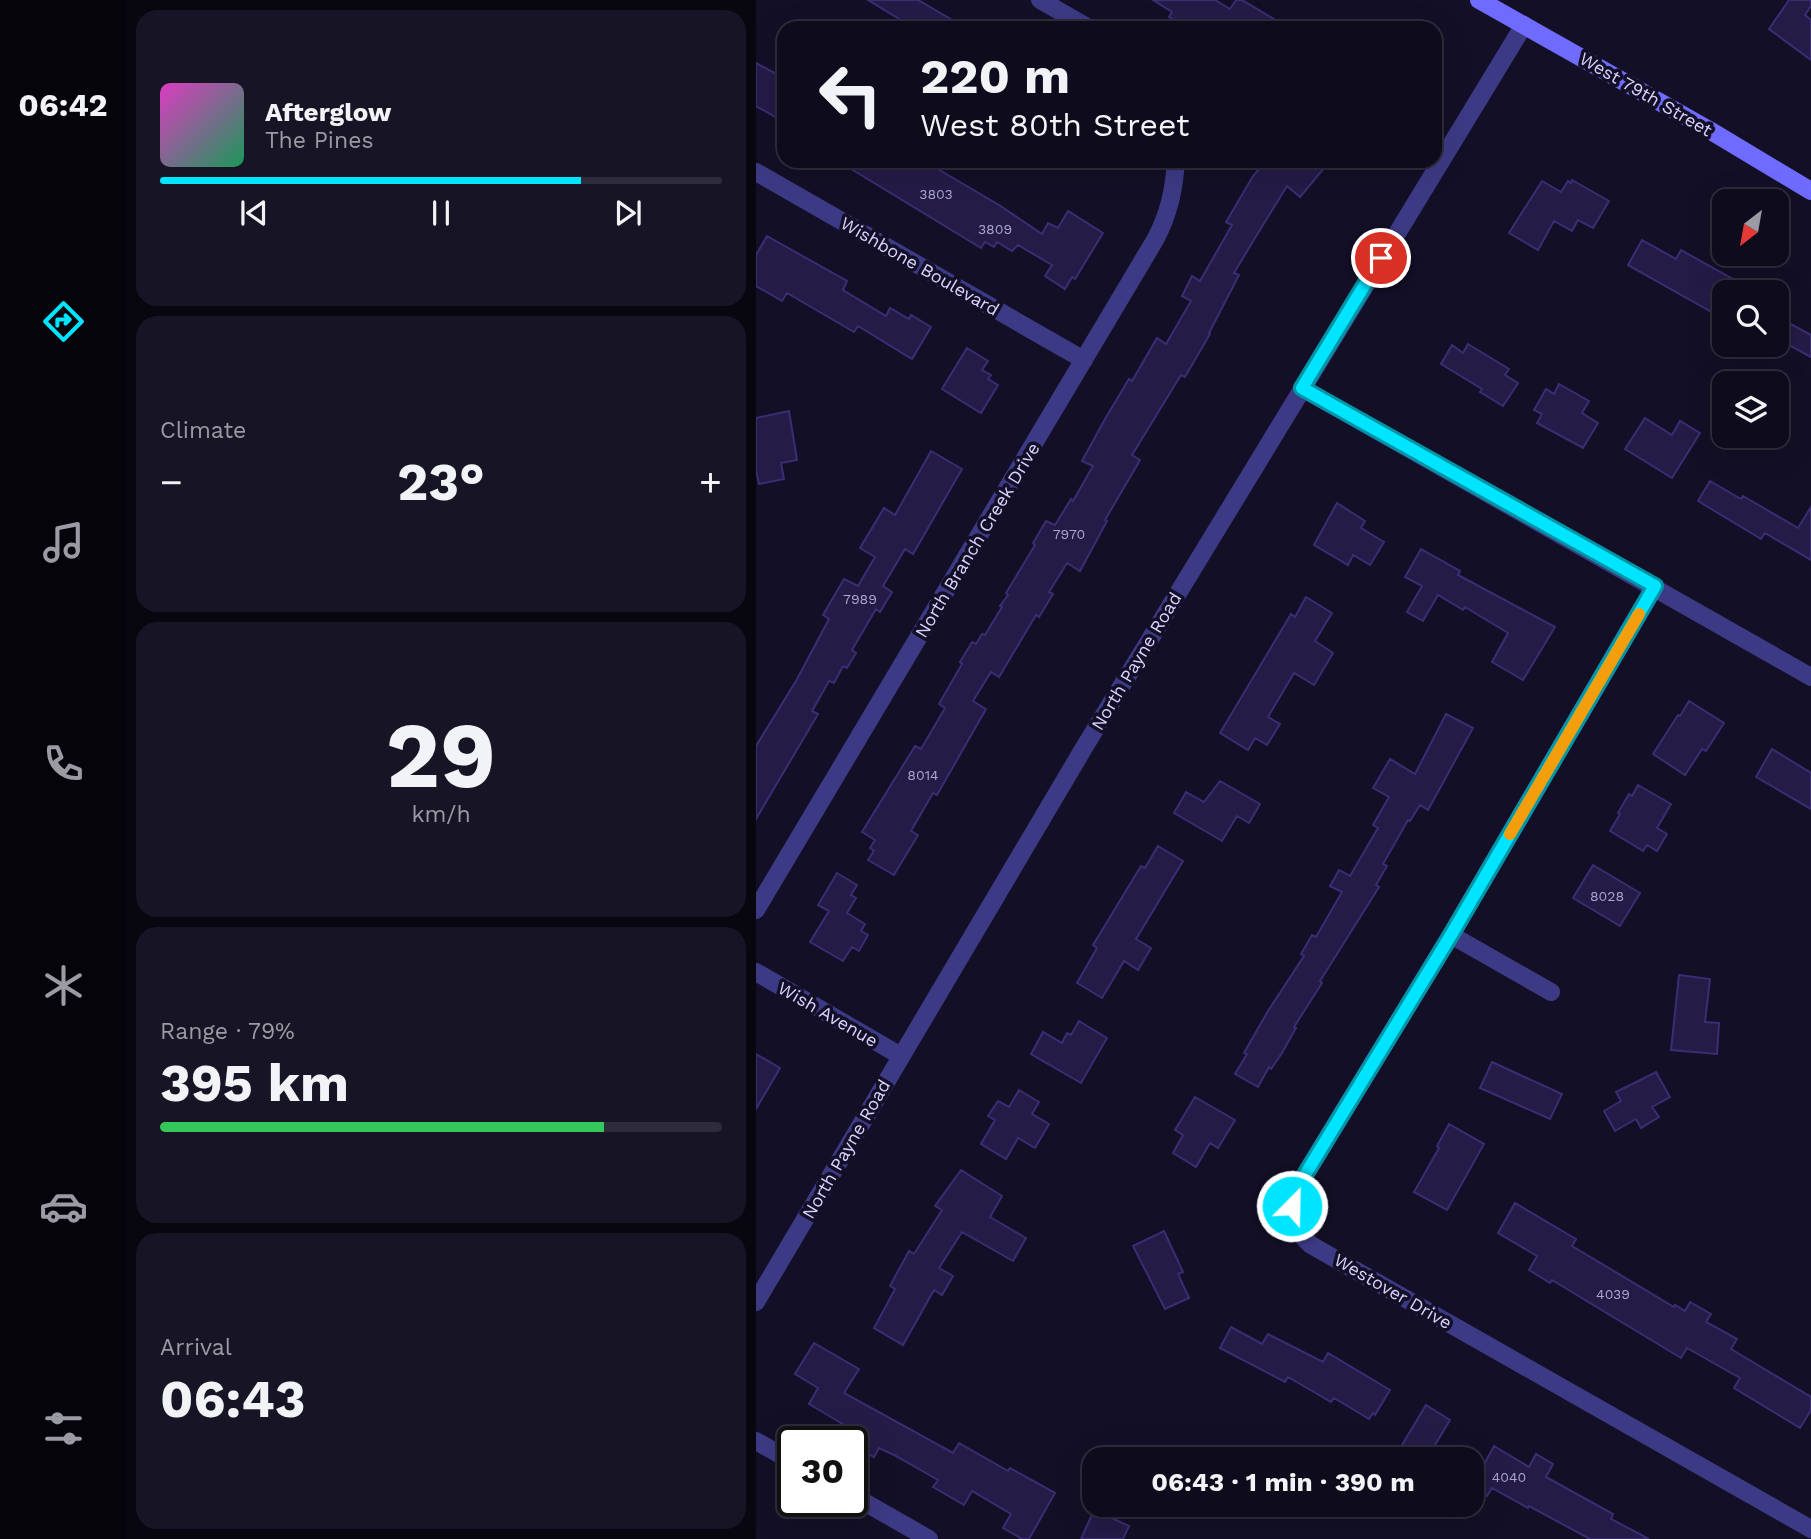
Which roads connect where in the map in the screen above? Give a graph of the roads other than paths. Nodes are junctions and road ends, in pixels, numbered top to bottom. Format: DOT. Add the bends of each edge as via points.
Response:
graph roads {
  1 [pos="1040,0"];
  2 [pos="1479,0"];
  3 [pos="1078,21"];
  4 [pos="1524,25"];
  5 [pos="1442,159"];
  6 [pos="1176,168"];
  7 [pos="1437,168"];
  8 [pos="756,172"];
  9 [pos="1811,191"];
  10 [pos="1084,359"];
  11 [pos="1302,388"];
  12 [pos="1655,586"];
  13 [pos="1811,677"];
  14 [pos="756,911"];
  15 [pos="1451,935"];
  16 [pos="756,972"];
  17 [pos="1551,992"];
  18 [pos="901,1056"];
  19 [pos="756,1302"];
  20 [pos="756,1441"];
  21 [pos="777,1453"];
  22 [pos="868,1504"];
  23 [pos="1811,1529"];
  24 [pos="929,1539"];
  1 -- 3 [label="street"];
  2 -- 4 [label="main road, West 79th Street"];
  4 -- 5 [label="street, North Payne Road"];
  4 -- 9 [label="main road, West 79th Street"];
  6 -- 10 [label="street, North Branch Creek Drive" via="1164,223"];
  7 -- 11 [label="street, North Payne Road"];
  8 -- 10 [label="street, Wishbone Boulevard"];
  10 -- 14 [label="street, North Branch Creek Drive"];
  11 -- 12 [label="street"];
  11 -- 18 [label="street, North Payne Road"];
  12 -- 13 [label="street"];
  12 -- 15 [label="street, Westover Drive"];
  15 -- 17 [label="street"];
  15 -- 23 [label="street, Westover Drive" via="1300,1183 1292,1206 1300,1234 1311,1245"];
  16 -- 18 [label="street, Wish Avenue"];
  18 -- 19 [label="street, North Payne Road"];
  20 -- 21 [label="street"];
  22 -- 24 [label="street"];
}
